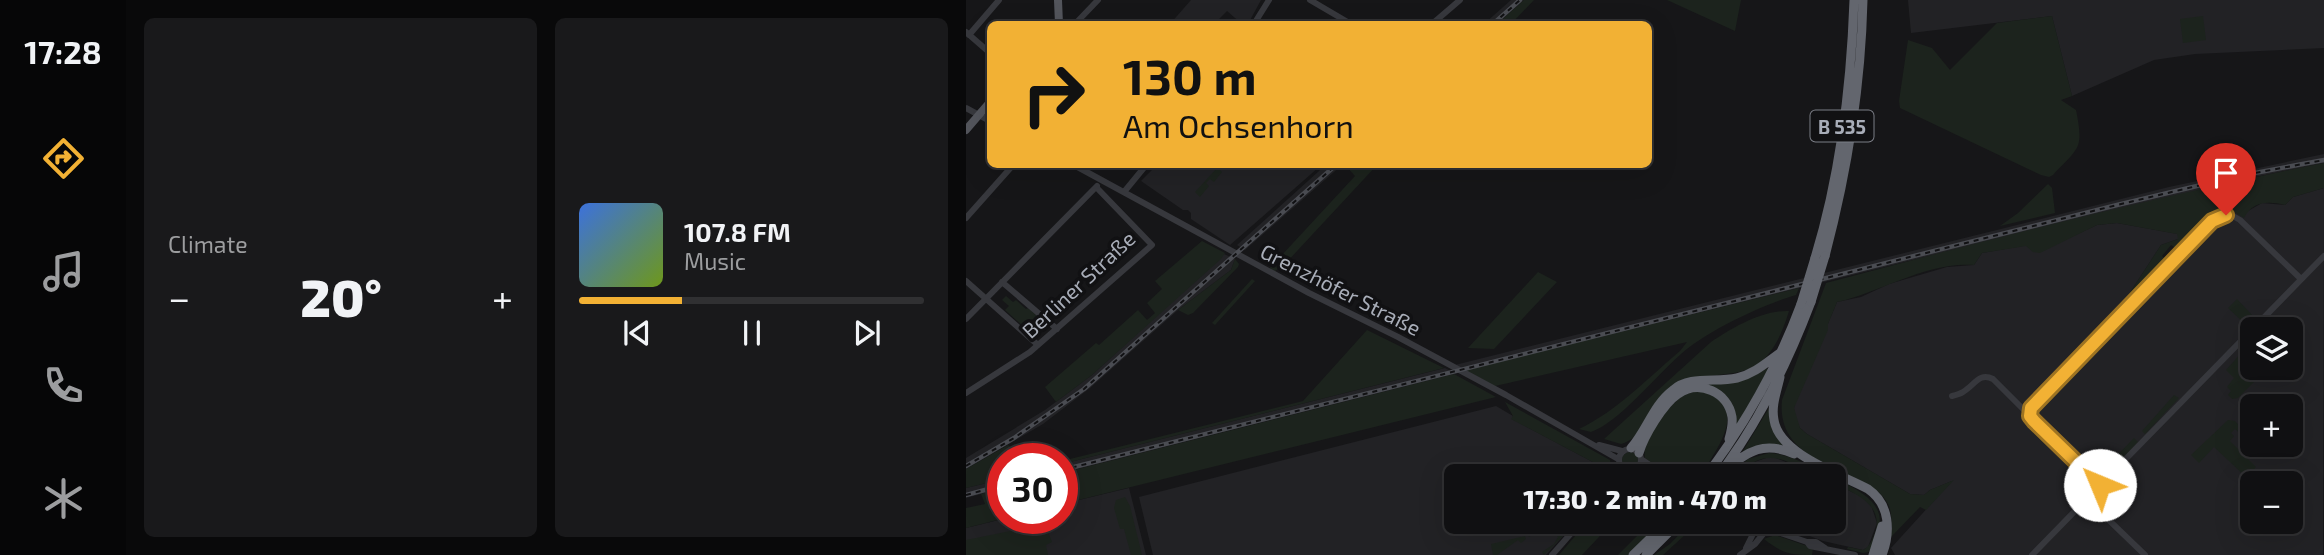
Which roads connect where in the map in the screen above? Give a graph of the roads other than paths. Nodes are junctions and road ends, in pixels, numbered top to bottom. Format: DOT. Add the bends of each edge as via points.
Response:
graph roads {
  1 [pos="999,0"];
  2 [pos="1058,0"];
  3 [pos="1098,0"];
  4 [pos="1269,0"];
  5 [pos="1310,0"];
  6 [pos="1460,0"];
  7 [pos="1854,0"];
  8 [pos="1863,0"];
  9 [pos="1324,4"];
  10 [pos="1059,21"];
  11 [pos="1078,21"];
  12 [pos="1256,21"];
  13 [pos="1347,21"];
  14 [pos="1436,21"];
  15 [pos="967,33"];
  16 [pos="987,51"];
  17 [pos="987,106"];
  18 [pos="966,108"];
  19 [pos="979,115"];
  20 [pos="987,119"];
  21 [pos="966,130"];
  22 [pos="1010,168"];
  23 [pos="1079,168"];
  24 [pos="1088,168"];
  25 [pos="1144,168"];
  26 [pos="1086,172"];
  27 [pos="1099,179"];
  28 [pos="1097,188"];
  29 [pos="1124,191"];
  30 [pos="966,218"];
  31 [pos="2324,256"];
  32 [pos="1820,257"];
  33 [pos="2301,277"];
  34 [pos="966,281"];
  35 [pos="1002,282"];
  36 [pos="2309,283"];
  37 [pos="986,299"];
  38 [pos="966,320"];
  39 [pos="1057,329"];
  40 [pos="1038,345"];
  41 [pos="1781,352"];
  42 [pos="1780,377"];
  43 [pos="966,393"];
  44 [pos="1952,396"];
  45 [pos="2030,416"];
  46 [pos="1594,443"];
  47 [pos="1725,450"];
  48 [pos="1633,453"];
  49 [pos="1620,463"];
  50 [pos="1631,464"];
  51 [pos="1649,464"];
  52 [pos="1715,464"];
  53 [pos="1727,464"];
  54 [pos="1733,464"];
  55 [pos="1813,464"];
  56 [pos="1846,480"];
  57 [pos="2100,485"];
  58 [pos="2087,499"];
  59 [pos="1570,534"];
  60 [pos="1655,534"];
  61 [pos="1667,534"];
  62 [pos="1753,534"];
  63 [pos="1762,534"];
  64 [pos="1786,534"];
  65 [pos="1791,536"];
  66 [pos="1746,548"];
  67 [pos="1885,553"];
  68 [pos="1552,555"];
  69 [pos="1633,555"];
  70 [pos="1646,555"];
  71 [pos="1740,555"];
  72 [pos="1855,555"];
  73 [pos="1873,555"];
  74 [pos="2032,555"];
  75 [pos="2145,555"];
  1 -- 15 [label="street"];
  2 -- 10 [label="main road"];
  3 -- 11 [label="street"];
  4 -- 12 [label="street"];
  5 -- 9 [label="street"];
  6 -- 14 [label="street"];
  7 -- 32 [label="highway, B 535" via="1844,115"];
  8 -- 32 [label="highway, B 535" via="1844,170"];
  9 -- 13 [label="street"];
  15 -- 16 [label="street"];
  17 -- 19 [label="main road"];
  18 -- 19 [label="street"];
  19 -- 20 [label="street"];
  19 -- 21 [label="main road"];
  22 -- 30 [label="street"];
  23 -- 26 [label="street, Grenzhöfer Straße"];
  24 -- 26 [label="street"];
  25 -- 29 [label="street"];
  26 -- 27 [label="street, Grenzhöfer Straße"];
  27 -- 28 [label="street"];
  27 -- 29 [label="street, Grenzhöfer Straße"];
  28 -- 35 [label="street"];
  28 -- 39 [label="street, Berliner Straße" via="1152,244"];
  29 -- 46 [label="street, Grenzhöfer Straße"];
  31 -- 33 [label="street"];
  32 -- 41 [label="highway, B 535, bridge"];
  32 -- 42 [label="highway, B 535, bridge" via="1811,302"];
  33 -- 36 [label="street"];
  33 -- 45 [label="street" via="2240,220 2217,217 2037,401"];
  33 -- 57 [label="street" via="2203,384"];
  34 -- 37 [label="street"];
  35 -- 37 [label="street"];
  35 -- 39 [label="street"];
  37 -- 38 [label="street"];
  37 -- 40 [label="street"];
  39 -- 40 [label="street, Berliner Straße"];
  40 -- 43 [label="street, Berliner Straße"];
  41 -- 47 [label="highway, B 535"];
  41 -- 48 [label="highway" via="1740,377 1681,385 1662,400"];
  42 -- 53 [label="highway, B 535"];
  42 -- 67 [label="highway, B 535" via="1775,428 1801,454 1878,497 1887,515"];
  44 -- 45 [label="street" via="1987,376"];
  45 -- 57 [label="street"];
  46 -- 48 [label="street, Grenzhöfer Straße"];
  46 -- 49 [label="street, Grenzhöfer Straße"];
  47 -- 48 [label="highway, B 535" via="1732,423 1729,407 1716,393 1699,388 1676,395"];
  47 -- 52 [label="highway, B 535"];
  48 -- 49 [label="street"];
  48 -- 50 [label="street"];
  48 -- 51 [label="street, Grenzhöfer Straße"];
  54 -- 55 [label="highway, B 535" via="1749,452 1771,447"];
  56 -- 73 [label="highway, B 535" via="1872,496 1882,513 1882,530"];
  57 -- 58 [label="street"];
  58 -- 74 [label="street"];
  58 -- 75 [label="street"];
  59 -- 68 [label="street"];
  60 -- 69 [label="highway"];
  61 -- 70 [label="highway"];
  62 -- 66 [label="street"];
  63 -- 66 [label="street"];
  64 -- 65 [label="street"];
  65 -- 72 [label="street" via="1810,546"];
  66 -- 71 [label="street"];
}
